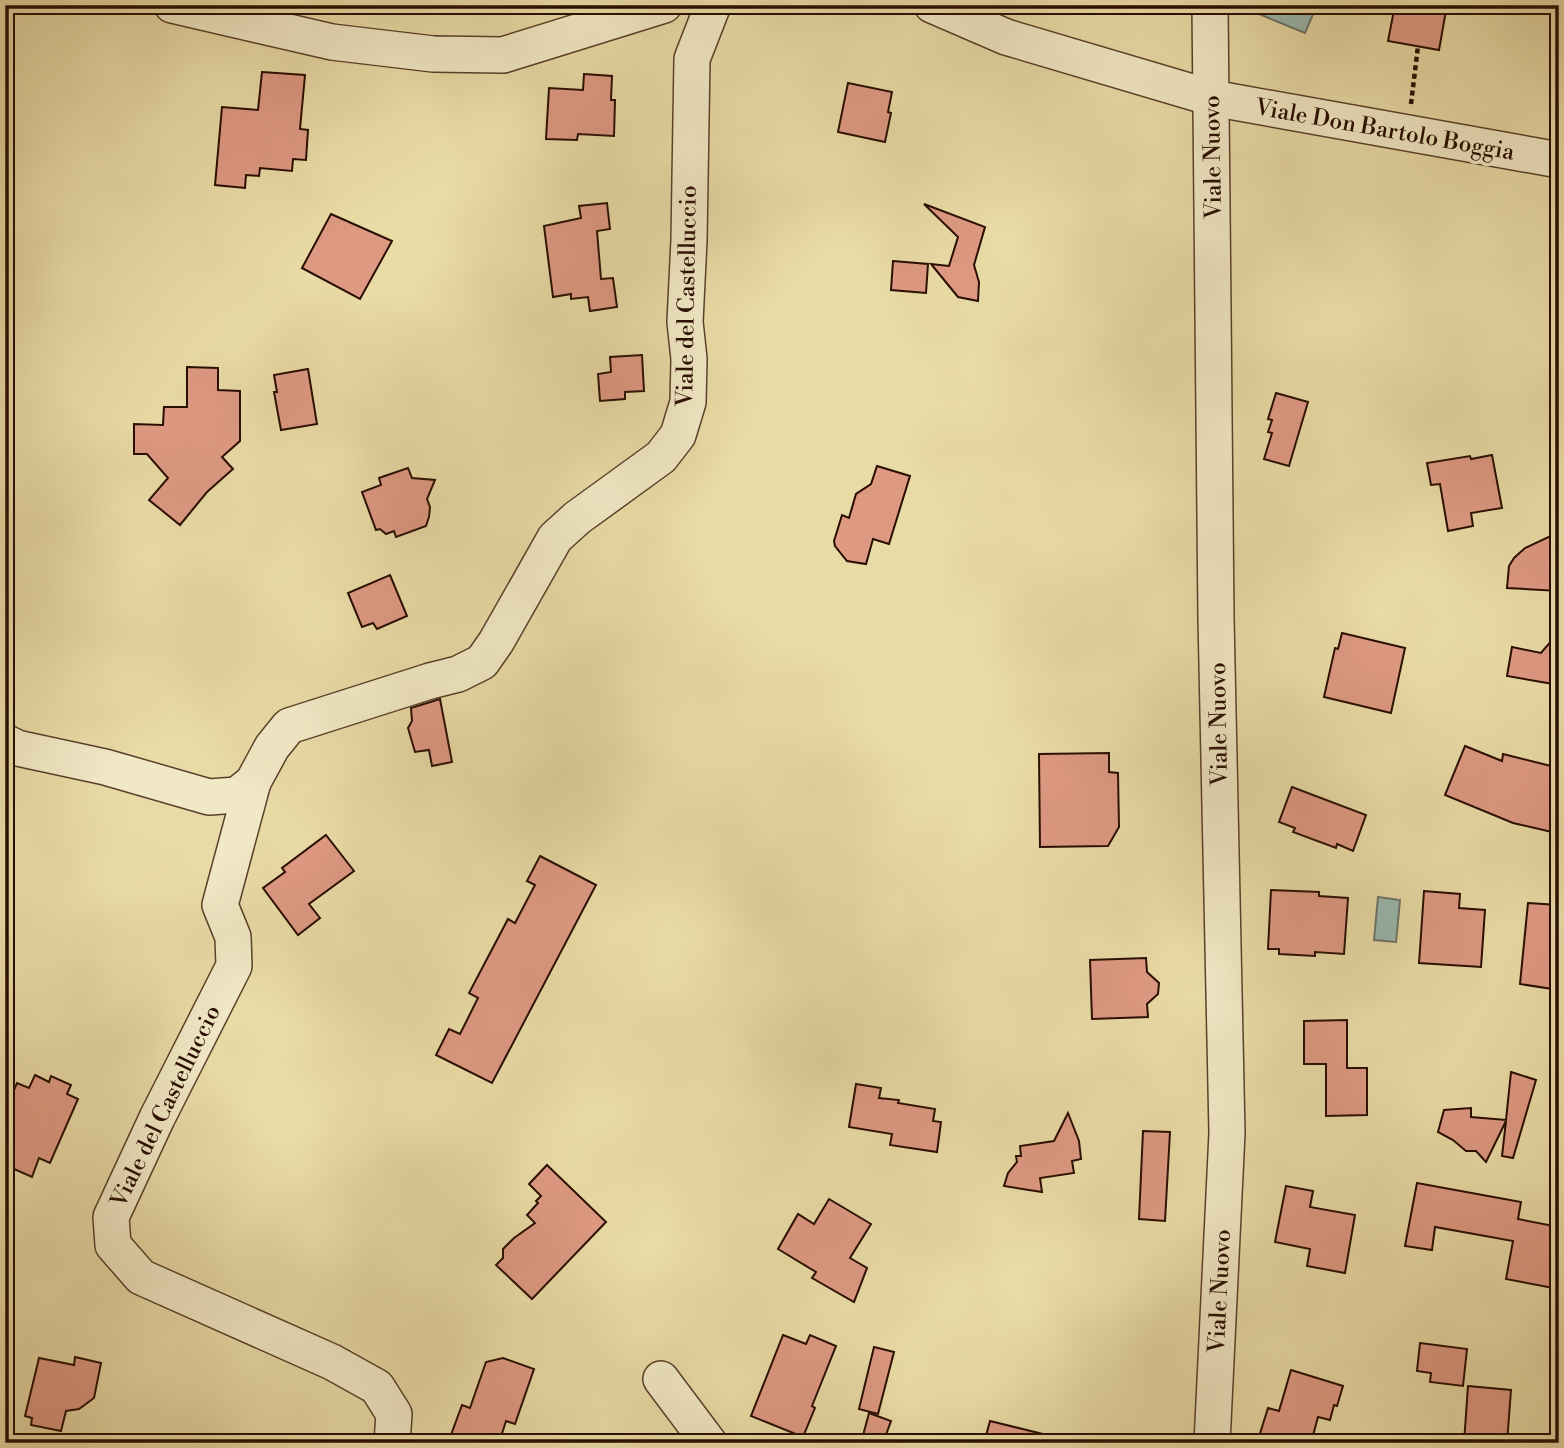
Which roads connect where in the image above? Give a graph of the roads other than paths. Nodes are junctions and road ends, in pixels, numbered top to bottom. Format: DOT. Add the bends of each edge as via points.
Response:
graph roads {
  1 [pos="172,5"];
  2 [pos="664,5"];
  3 [pos="713,5"];
  4 [pos="932,5"];
  5 [pos="1210,5"];
  6 [pos="297,19"];
  7 [pos="1212,98"];
  8 [pos="1559,160"];
  9 [pos="5,742"];
  10 [pos="253,782"];
  11 [pos="661,1379"];
  12 [pos="392,1443"];
  13 [pos="709,1443"];
  14 [pos="1212,1443"];
  1 -- 6 [label="street"];
  2 -- 6 [label="street" via="503,55 433,54 332,42"];
  3 -- 10 [label="street, Viale del Castelluccio" via="692,59 685,321 688,402 678,435 661,457 555,538 482,662 458,674 289,726"];
  4 -- 7 [label="street" via="1006,37"];
  5 -- 7 [label="street, Viale Nuovo"];
  7 -- 8 [label="street, Viale Don Bartolo Boggia"];
  7 -- 14 [label="street, Viale Nuovo" via="1227,1133"];
  9 -- 10 [label="street" via="209,797 237,795"];
  10 -- 12 [label="street, Viale del Castelluccio" via="220,905 233,937 234,966 111,1217 113,1245 141,1277 332,1362 377,1387 394,1413"];
  11 -- 13 [label="street"];
}
